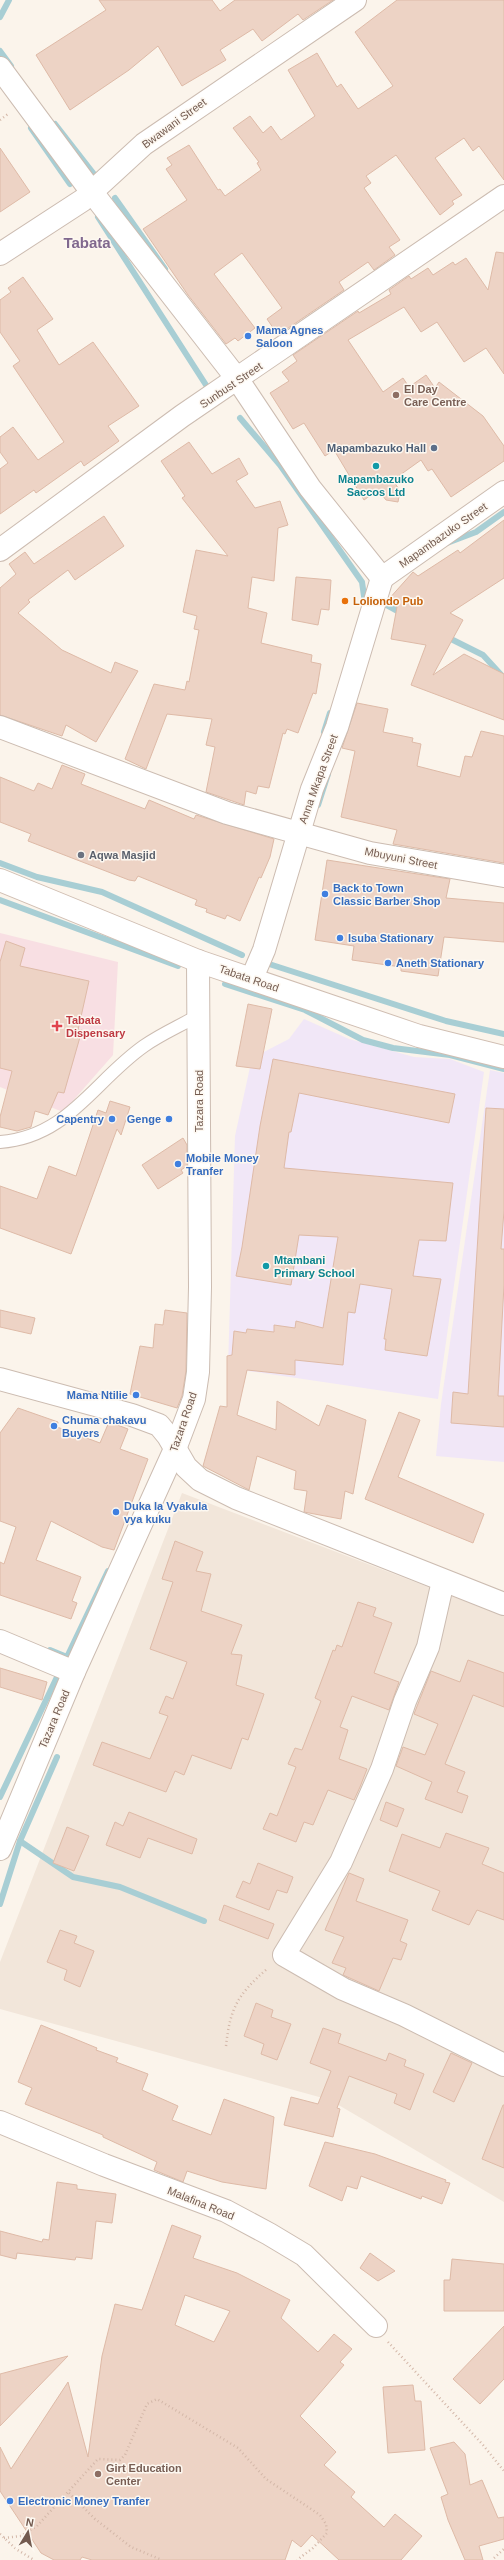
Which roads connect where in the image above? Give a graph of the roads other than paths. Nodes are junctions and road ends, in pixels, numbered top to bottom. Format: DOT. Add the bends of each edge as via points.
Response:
graph roads {
  1 [pos="354,0"];
  2 [pos="0,68"];
  3 [pos="91,191"];
  4 [pos="504,196"];
  5 [pos="0,254"];
  6 [pos="238,380"];
  7 [pos="504,492"];
  8 [pos="0,550"];
  9 [pos="382,578"];
  10 [pos="0,727"];
  11 [pos="300,833"];
  12 [pos="504,876"];
  13 [pos="0,880"];
  14 [pos="198,961"];
  15 [pos="252,978"];
  16 [pos="197,1016"];
  17 [pos="504,1057"];
  18 [pos="0,1142"];
  19 [pos="0,1379"];
  20 [pos="175,1448"];
  21 [pos="443,1581"];
  22 [pos="504,1604"];
  23 [pos="0,1641"];
  24 [pos="74,1672"];
  25 [pos="0,1849"];
  26 [pos="504,2064"];
  27 [pos="0,2122"];
  28 [pos="376,2326"];
  1 -- 3 [label="street, Bwawani Street" via="144,144"];
  2 -- 3 [label="street"];
  3 -- 5 [label="street, Bwawani Street" via="82,200"];
  3 -- 6 [label="street"];
  4 -- 6 [label="street, Sunbust Street"];
  6 -- 8 [label="street, Sunbust Street" via="182,416"];
  6 -- 9 [label="street" via="310,488"];
  7 -- 9 [label="street, Mapambazuko Street"];
  9 -- 11 [label="street, Anna Mkapa Street" via="337,727 312,789"];
  10 -- 11 [label="street, Mbuyuni Street" via="227,813"];
  11 -- 12 [label="street, Mbuyuni Street" via="370,853"];
  11 -- 15 [label="street, Anna Mkapa Street" via="264,950"];
  13 -- 14 [label="street, Tabata Road"];
  14 -- 15 [label="street, Tabata Road"];
  14 -- 16 [label="street, Tazara Road"];
  15 -- 17 [label="street, Tabata Road" via="419,1036"];
  16 -- 18 [label="lane" via="144,1046 48,1129 16,1140"];
  16 -- 20 [label="street, Tazara Road" via="200,1102 198,1372 194,1399"];
  19 -- 20 [label="street" via="132,1414 159,1425"];
  20 -- 21 [label="street" via="186,1468 200,1480 236,1498"];
  20 -- 24 [label="street, Tazara Road"];
  21 -- 22 [label="street"];
  21 -- 26 [label="street" via="428,1647 405,1701 382,1769 341,1862 284,1955 343,1989 404,2015"];
  23 -- 24 [label="street"];
  24 -- 25 [label="street, Tazara Road"];
  27 -- 28 [label="street, Malafina Road" via="226,2211 269,2234 304,2255"];
}
